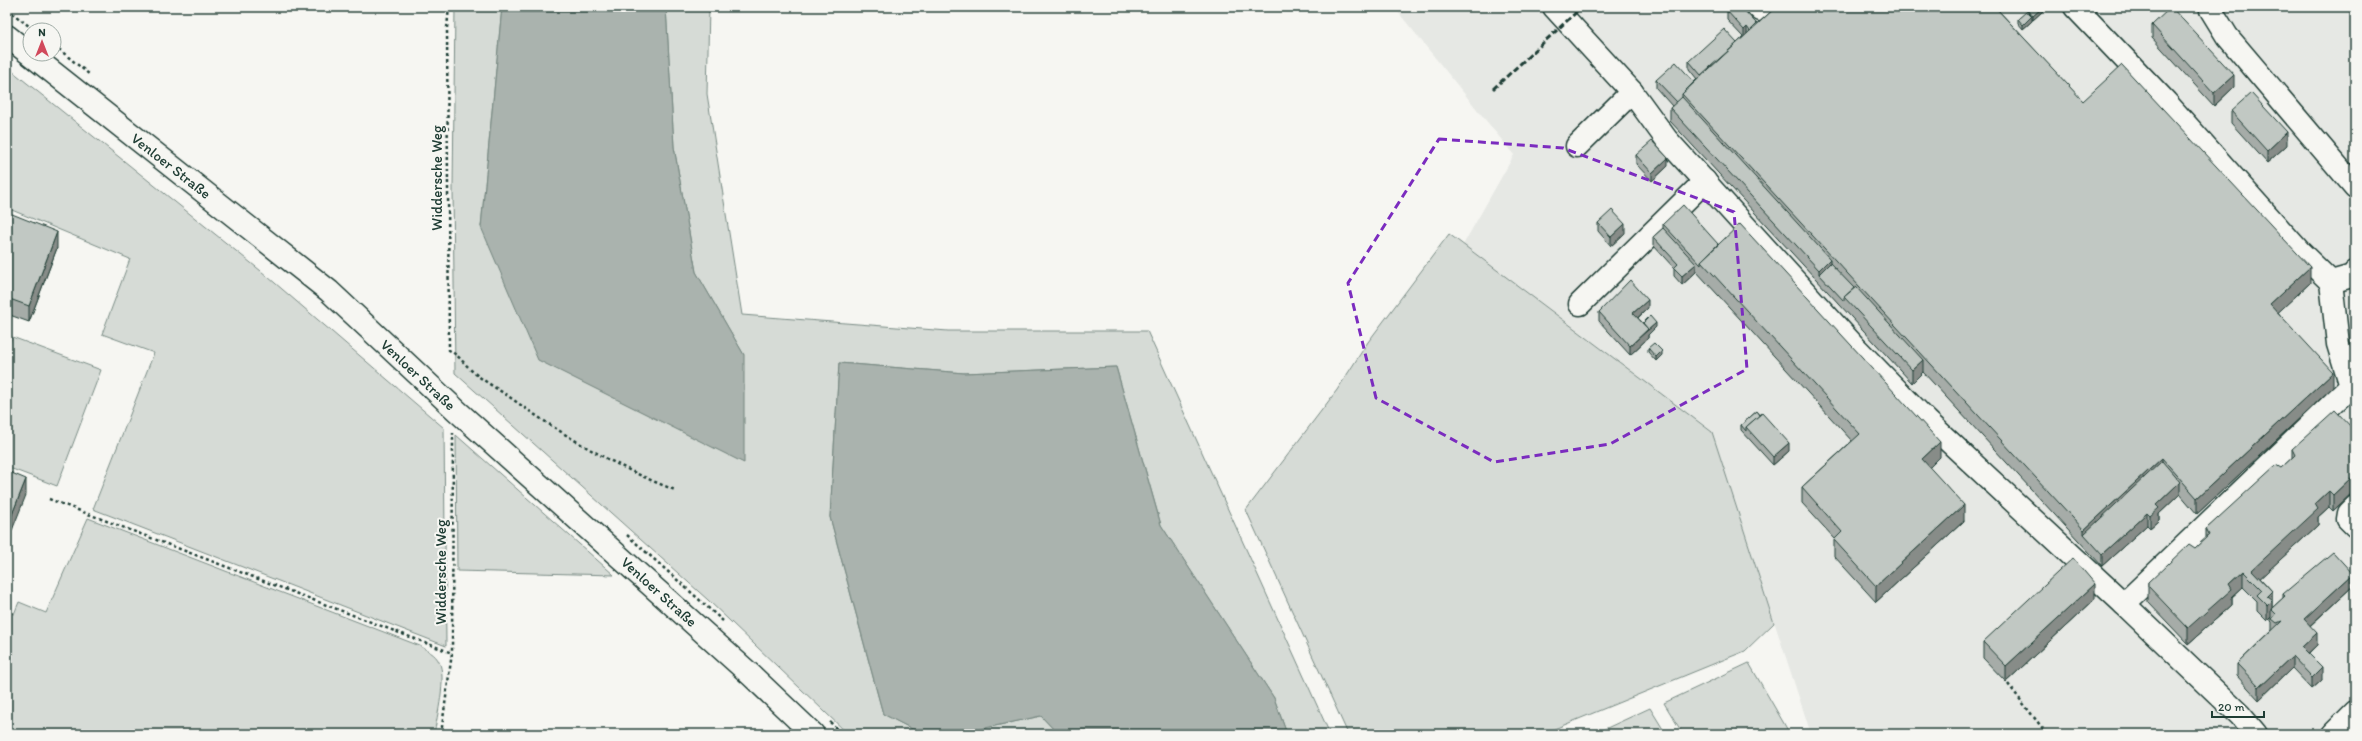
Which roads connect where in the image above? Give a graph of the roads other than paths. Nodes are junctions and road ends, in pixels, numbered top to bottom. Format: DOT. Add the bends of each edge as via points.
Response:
graph roads {
  1 [pos="1554,7"];
  2 [pos="2075,7"];
  3 [pos="2212,7"];
  4 [pos="7,36"];
  5 [pos="1632,92"];
  6 [pos="1577,146"];
  7 [pos="1705,181"];
  8 [pos="2355,187"];
  9 [pos="2355,272"];
  10 [pos="2331,282"];
  11 [pos="1580,304"];
  12 [pos="2353,389"];
  13 [pos="2355,507"];
  14 [pos="2355,526"];
  15 [pos="2124,604"];
  16 [pos="2355,712"];
  17 [pos="813,734"];
  18 [pos="2256,734"];
  19 [pos="2333,734"];
  1 -- 5 [label="main road"];
  2 -- 10 [label="main road" via="2166,102 2301,253"];
  3 -- 8 [label="main road" via="2211,10 2227,36"];
  4 -- 17 [label="main road, Venloer Straße" via="329,291 456,410 751,675"];
  5 -- 6 [label="main road"];
  5 -- 7 [label="main road" via="1667,140"];
  7 -- 11 [label="main road"];
  7 -- 15 [label="main road" via="1855,347 1927,421"];
  9 -- 10 [label="main road" via="2352,276"];
  10 -- 12 [label="main road" via="2338,344"];
  12 -- 15 [label="main road"];
  13 -- 14 [label="main road" via="2349,513 2348,519"];
  15 -- 18 [label="main road" via="2240,715"];
  16 -- 19 [label="main road"];
}
